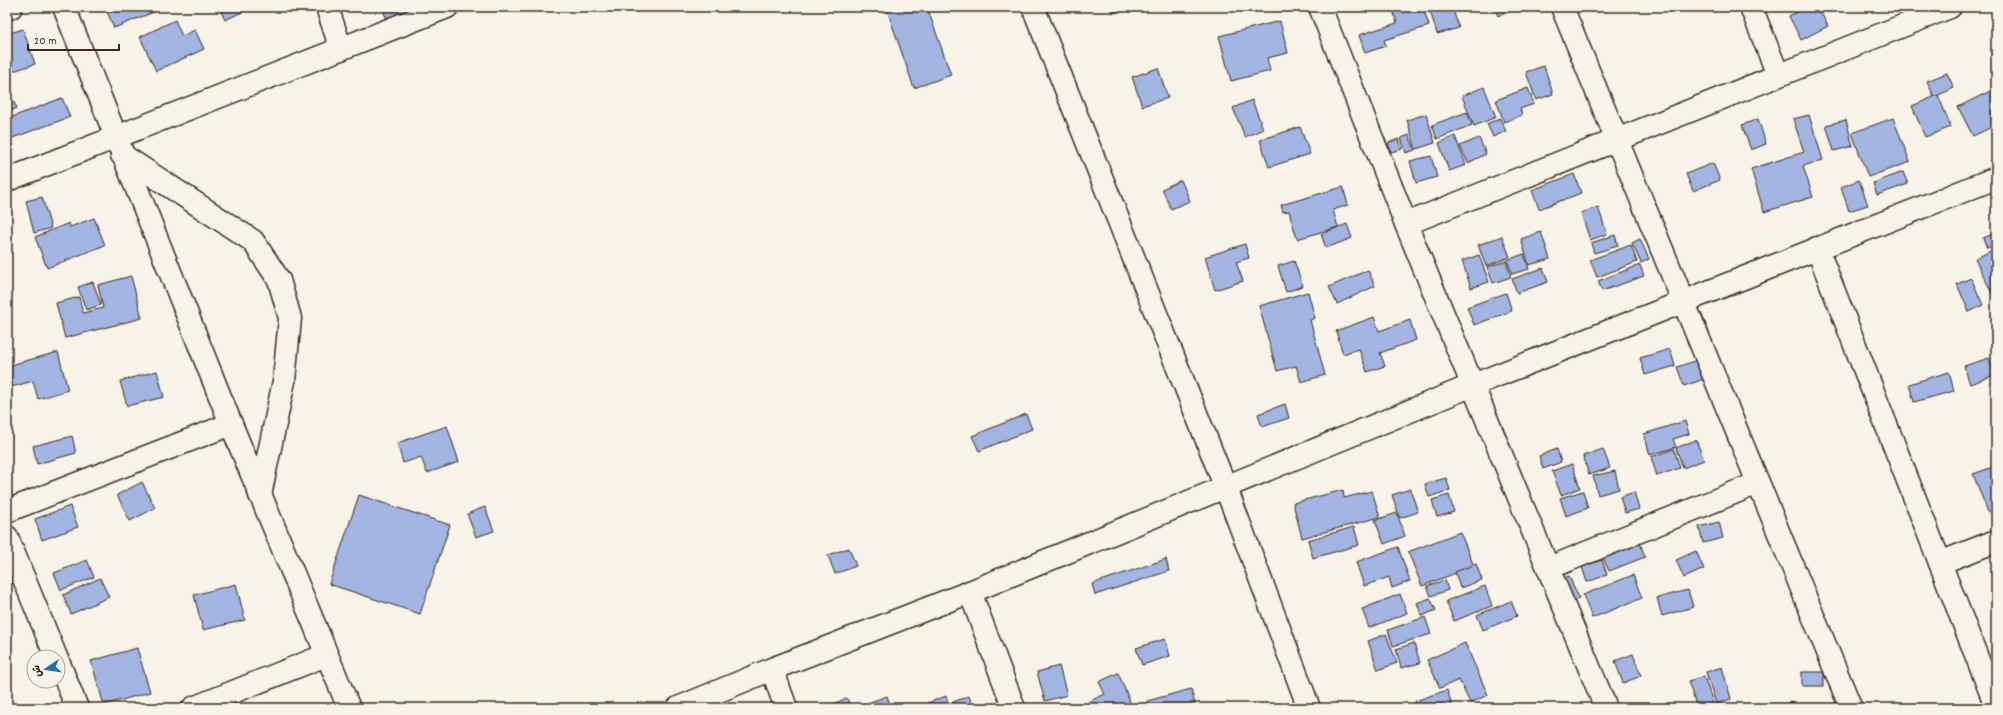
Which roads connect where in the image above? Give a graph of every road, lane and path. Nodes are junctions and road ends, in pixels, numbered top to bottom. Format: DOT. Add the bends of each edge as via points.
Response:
graph roads {
  1 [pos="11,7"];
  2 [pos="64,7"];
  3 [pos="327,7"];
  4 [pos="447,7"];
  5 [pos="1033,7"];
  6 [pos="1320,7"];
  7 [pos="1562,7"];
  8 [pos="1751,7"];
  9 [pos="1950,7"];
  10 [pos="7,9"];
  11 [pos="341,49"];
  12 [pos="1778,75"];
  13 [pos="1616,139"];
  14 [pos="119,146"];
  15 [pos="1996,178"];
  16 [pos="7,180"];
  17 [pos="1406,224"];
  18 [pos="1817,248"];
  19 [pos="1683,301"];
  20 [pos="1473,385"];
  21 [pos="231,424"];
  22 [pos="1758,483"];
  23 [pos="1226,488"];
  24 [pos="260,495"];
  25 [pos="7,511"];
  26 [pos="7,537"];
  27 [pos="1996,541"];
  28 [pos="1940,563"];
  29 [pos="1549,568"];
  30 [pos="970,592"];
  31 [pos="53,649"];
  32 [pos="326,655"];
  33 [pos="772,669"];
  34 [pos="66,681"];
  35 [pos="1996,706"];
  36 [pos="77,708"];
  37 [pos="193,708"];
  38 [pos="349,708"];
  39 [pos="678,708"];
  40 [pos="786,708"];
  41 [pos="1014,708"];
  42 [pos="1309,708"];
  43 [pos="1606,708"];
  44 [pos="1851,708"];
  1 -- 10 [label="street"];
  2 -- 14 [label="street"];
  3 -- 11 [label="street"];
  4 -- 11 [label="street"];
  5 -- 23 [label="street"];
  6 -- 17 [label="street"];
  7 -- 13 [label="street"];
  8 -- 12 [label="street"];
  9 -- 12 [label="street"];
  11 -- 14 [label="street"];
  12 -- 13 [label="street"];
  13 -- 17 [label="street"];
  13 -- 19 [label="street"];
  14 -- 16 [label="street"];
  14 -- 21 [label="street"];
  14 -- 24 [label="street" via="253,241 278,280 290,318 284,381"];
  15 -- 18 [label="street"];
  17 -- 20 [label="street"];
  18 -- 19 [label="street"];
  18 -- 28 [label="street"];
  19 -- 20 [label="street"];
  19 -- 22 [label="street"];
  20 -- 23 [label="street"];
  20 -- 29 [label="street"];
  21 -- 24 [label="street"];
  21 -- 25 [label="street"];
  22 -- 29 [label="street"];
  22 -- 44 [label="street"];
  23 -- 30 [label="street"];
  23 -- 42 [label="street"];
  24 -- 32 [label="street"];
  26 -- 31 [label="street"];
  27 -- 28 [label="street"];
  28 -- 35 [label="street"];
  29 -- 43 [label="street"];
  30 -- 33 [label="street"];
  30 -- 41 [label="street"];
  32 -- 37 [label="street"];
  32 -- 38 [label="street"];
  33 -- 39 [label="street"];
  33 -- 40 [label="street"];
  34 -- 36 [label="street"];
}
